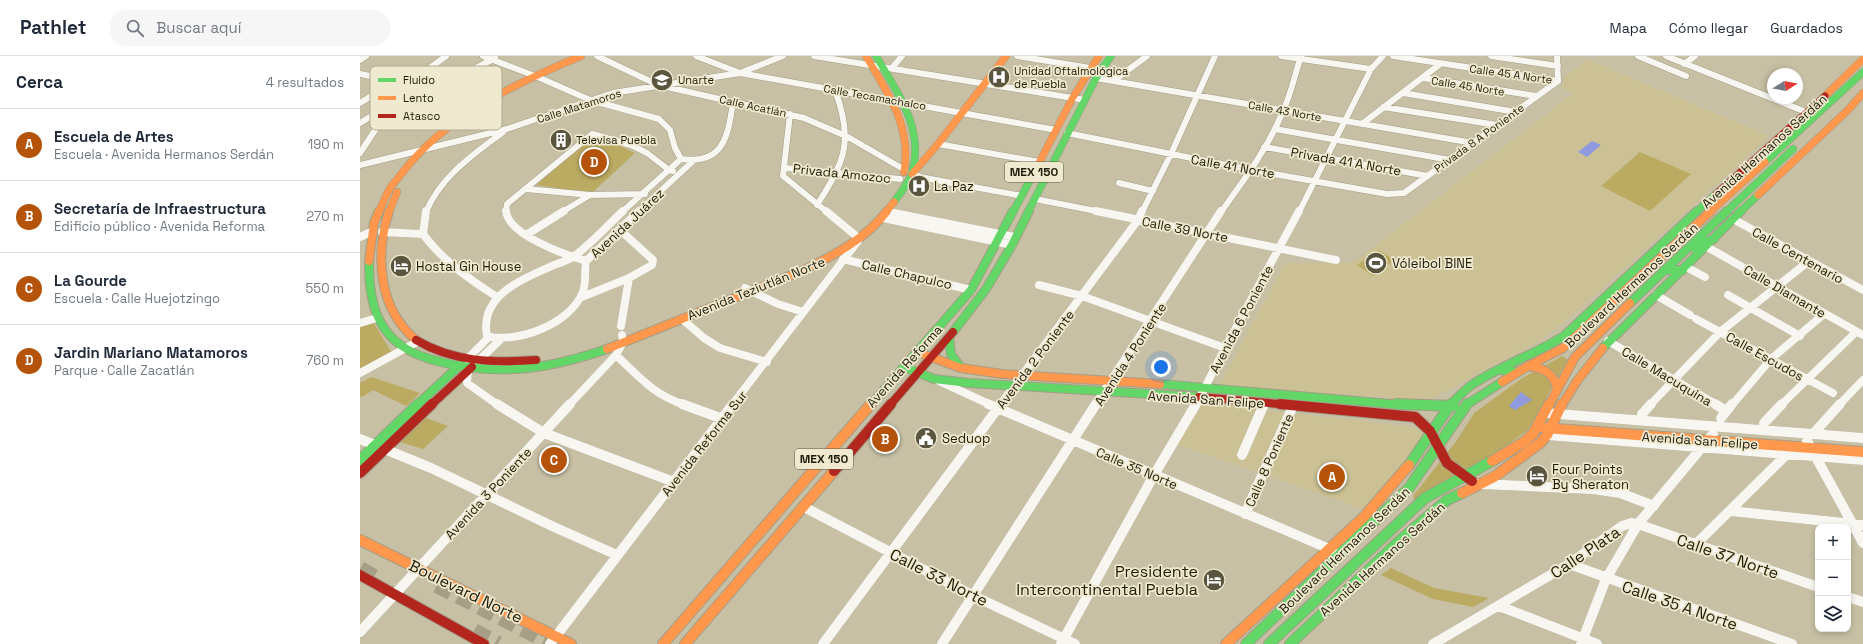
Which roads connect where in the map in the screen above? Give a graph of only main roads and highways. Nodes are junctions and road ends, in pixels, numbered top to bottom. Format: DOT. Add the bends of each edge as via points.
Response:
graph roads {
  1 [pos="581,56"];
  2 [pos="592,56"];
  3 [pos="997,56"];
  4 [pos="1006,56"];
  5 [pos="1099,56"];
  6 [pos="1111,56"];
  7 [pos="1863,59"];
  8 [pos="879,62"];
  9 [pos="1860,69"];
  10 [pos="537,76"];
  11 [pos="983,81"];
  12 [pos="1863,84"];
  13 [pos="502,92"];
  14 [pos="1863,93"];
  15 [pos="502,98"];
  16 [pos="958,113"];
  17 [pos="1809,119"];
  18 [pos="1822,122"];
  19 [pos="1831,126"];
  20 [pos="446,130"];
  21 [pos="455,130"];
  22 [pos="1768,147"];
  23 [pos="426,150"];
  24 [pos="916,153"];
  25 [pos="1770,165"];
  26 [pos="909,172"];
  27 [pos="1775,178"];
  28 [pos="1748,205"];
  29 [pos="1722,216"];
  30 [pos="856,238"];
  31 [pos="1714,239"];
  32 [pos="1686,249"];
  33 [pos="1684,269"];
  34 [pos="1664,270"];
  35 [pos="748,290"];
  36 [pos="622,334"];
  37 [pos="949,337"];
  38 [pos="917,352"];
  39 [pos="931,357"];
  40 [pos="466,359"];
  41 [pos="478,360"];
  42 [pos="1528,366"];
  43 [pos="904,367"];
  44 [pos="456,368"];
  45 [pos="961,368"];
  46 [pos="1500,370"];
  47 [pos="468,371"];
  48 [pos="918,372"];
  49 [pos="1518,372"];
  50 [pos="1557,389"];
  51 [pos="1360,402"];
  52 [pos="1468,403"];
  53 [pos="1449,406"];
  54 [pos="1361,412"];
  55 [pos="1541,420"];
  56 [pos="1552,425"];
  57 [pos="1432,430"];
  58 [pos="1438,446"];
  59 [pos="1863,446"];
  60 [pos="1811,448"];
  61 [pos="1863,452"];
  62 [pos="829,454"];
  63 [pos="360,460"];
  64 [pos="843,460"];
  65 [pos="360,473"];
  66 [pos="1465,477"];
  67 [pos="1478,484"];
  68 [pos="1371,525"];
  69 [pos="1354,526"];
  70 [pos="360,540"];
  71 [pos="1354,541"];
  72 [pos="1335,552"];
  73 [pos="360,575"];
  74 [pos="484,644"];
  75 [pos="571,644"];
  76 [pos="663,644"];
  77 [pos="684,644"];
  78 [pos="1226,644"];
  79 [pos="1246,644"];
  80 [pos="1269,644"];
  81 [pos="1290,644"];
  1 -- 10 [label="main road"];
  2 -- 10 [label="main road"];
  3 -- 11 [label="main road"];
  4 -- 11 [label="main road"];
  5 -- 38 [label="main road, Avenida Reforma / MEX 150" via="1074,96 971,290"];
  6 -- 37 [label="main road, Avenida Reforma / MEX 150" via="1096,78 986,289"];
  7 -- 9 [label="main road"];
  8 -- 24 [label="main road, Avenida Teziutlán Norte" via="909,112 914,126"];
  8 -- 26 [label="main road, Avenida Teziutlán Norte" via="904,128"];
  9 -- 17 [label="main road, Boulevard Hermanos Serdán"];
  10 -- 13 [label="main road"];
  10 -- 15 [label="main road"];
  11 -- 16 [label="main road"];
  12 -- 18 [label="main road, Boulevard Hermanos Serdán"];
  14 -- 19 [label="main road, Avenida Hermanos Serdán"];
  16 -- 24 [label="main road" via="926,150"];
  16 -- 26 [label="main road" via="938,144"];
  17 -- 22 [label="main road, Avenida Hermanos Serdán" via="1794,124"];
  17 -- 25 [label="main road, Boulevard Hermanos Serdán"];
  18 -- 19 [label="main road"];
  18 -- 25 [label="main road, Boulevard Hermanos Serdán"];
  19 -- 27 [label="main road, Avenida Hermanos Serdán"];
  20 -- 23 [label="main road"];
  21 -- 23 [label="main road"];
  22 -- 25 [label="main road"];
  22 -- 46 [label="main road, Avenida Hermanos Serdán" via="1564,336"];
  23 -- 40 [label="main road, Avenida Teziutlán Norte" via="394,197 382,232 383,284 392,313 402,328 417,342"];
  23 -- 44 [label="main road, Avenida Teziutlán Norte" via="394,183 384,198 371,232 371,293 377,318 392,340 404,349 431,361"];
  24 -- 26 [label="main road, Avenida Teziutlán Norte"];
  25 -- 27 [label="main road"];
  25 -- 29 [label="main road, Boulevard Hermanos Serdán"];
  25 -- 42 [label="main road, Boulevard Hermanos Serdán" via="1563,348"];
  26 -- 30 [label="main road, Avenida Teziutlán Norte" via="900,179"];
  26 -- 30 [label="main road, Avenida Teziutlán Norte" via="886,215"];
  27 -- 28 [label="main road, Avenida Hermanos Serdán"];
  28 -- 29 [label="main road"];
  28 -- 31 [label="main road, Avenida Hermanos Serdán"];
  29 -- 32 [label="main road, Boulevard Hermanos Serdán"];
  30 -- 35 [label="main road, Avenida Teziutlán Norte" via="811,268"];
  31 -- 32 [label="main road"];
  31 -- 33 [label="main road, Avenida Hermanos Serdán"];
  32 -- 34 [label="main road, Boulevard Hermanos Serdán"];
  33 -- 34 [label="main road"];
  33 -- 56 [label="main road, Avenida Hermanos Serdán" via="1608,341 1577,381"];
  34 -- 50 [label="main road, Boulevard Hermanos Serdán" via="1575,357"];
  35 -- 36 [label="main road, Avenida Teziutlán Norte"];
  35 -- 36 [label="main road, Avenida Teziutlán Norte" via="682,319"];
  36 -- 41 [label="main road, Avenida Teziutlán Norte" via="557,357 511,362"];
  36 -- 47 [label="main road, Avenida Teziutlán Norte" via="582,358 506,372"];
  37 -- 39 [label="main road, Avenida Reforma / MEX 150"];
  37 -- 45 [label="main road" via="951,354"];
  38 -- 39 [label="main road, Avenida San Felipe"];
  38 -- 43 [label="main road, Avenida Reforma / MEX 150"];
  39 -- 45 [label="main road, Avenida San Felipe"];
  39 -- 48 [label="main road, Avenida Reforma / MEX 150"];
  40 -- 41 [label="main road, Avenida Teziutlán Norte"];
  40 -- 44 [label="main road"];
  41 -- 47 [label="main road"];
  42 -- 49 [label="main road, Boulevard Hermanos Serdán"];
  42 -- 50 [label="main road" via="1540,367 1550,372 1556,380"];
  43 -- 48 [label="main road, Avenida San Felipe"];
  43 -- 62 [label="main road, Avenida Reforma / MEX 150"];
  44 -- 47 [label="main road, Avenida Teziutlán Norte"];
  44 -- 63 [label="main road"];
  45 -- 51 [label="main road, Avenida San Felipe" via="982,372 1112,380"];
  46 -- 49 [label="main road"];
  46 -- 53 [label="main road, Avenida Hermanos Serdán" via="1469,387"];
  47 -- 65 [label="main road"];
  48 -- 54 [label="main road, Avenida San Felipe" via="934,378 968,383 1200,397"];
  48 -- 64 [label="main road, Avenida Reforma / MEX 150"];
  49 -- 52 [label="main road, Boulevard Hermanos Serdán"];
  50 -- 55 [label="main road, Boulevard Hermanos Serdán"];
  51 -- 53 [label="main road, Avenida San Felipe"];
  51 -- 54 [label="main road"];
  52 -- 53 [label="main road, Avenida San Felipe"];
  52 -- 58 [label="main road, Boulevard Hermanos Serdán"];
  53 -- 57 [label="main road, Avenida Hermanos Serdán"];
  54 -- 57 [label="main road, Avenida San Felipe" via="1415,417 1424,421"];
  55 -- 56 [label="main road, Avenida San Felipe"];
  55 -- 66 [label="main road, Boulevard Hermanos Serdán" via="1524,442"];
  56 -- 60 [label="main road, Avenida San Felipe"];
  56 -- 67 [label="main road, Avenida Hermanos Serdán" via="1540,443 1494,478"];
  57 -- 58 [label="main road"];
  57 -- 69 [label="main road, Avenida Hermanos Serdán" via="1400,477"];
  58 -- 66 [label="main road" via="1451,467"];
  58 -- 68 [label="main road, Boulevard Hermanos Serdán" via="1409,488"];
  59 -- 60 [label="main road, Avenida San Felipe"];
  60 -- 61 [label="main road, Avenida San Felipe"];
  62 -- 64 [label="main road"];
  62 -- 76 [label="main road, Avenida Reforma / MEX 150"];
  64 -- 77 [label="main road, Avenida Reforma / MEX 150"];
  66 -- 67 [label="main road"];
  66 -- 80 [label="main road, Boulevard Hermanos Serdán" via="1416,506"];
  67 -- 81 [label="main road, Avenida Hermanos Serdán" via="1447,500 1398,542"];
  68 -- 69 [label="main road"];
  68 -- 71 [label="main road, Boulevard Hermanos Serdán"];
  69 -- 71 [label="main road"];
  69 -- 72 [label="main road, Avenida Hermanos Serdán"];
  70 -- 75 [label="main road, Boulevard Norte"];
  71 -- 72 [label="main road, Boulevard Hermanos Serdán"];
  72 -- 78 [label="main road, Avenida Hermanos Serdán"];
  72 -- 79 [label="main road, Boulevard Hermanos Serdán"];
  73 -- 74 [label="main road"];
}
